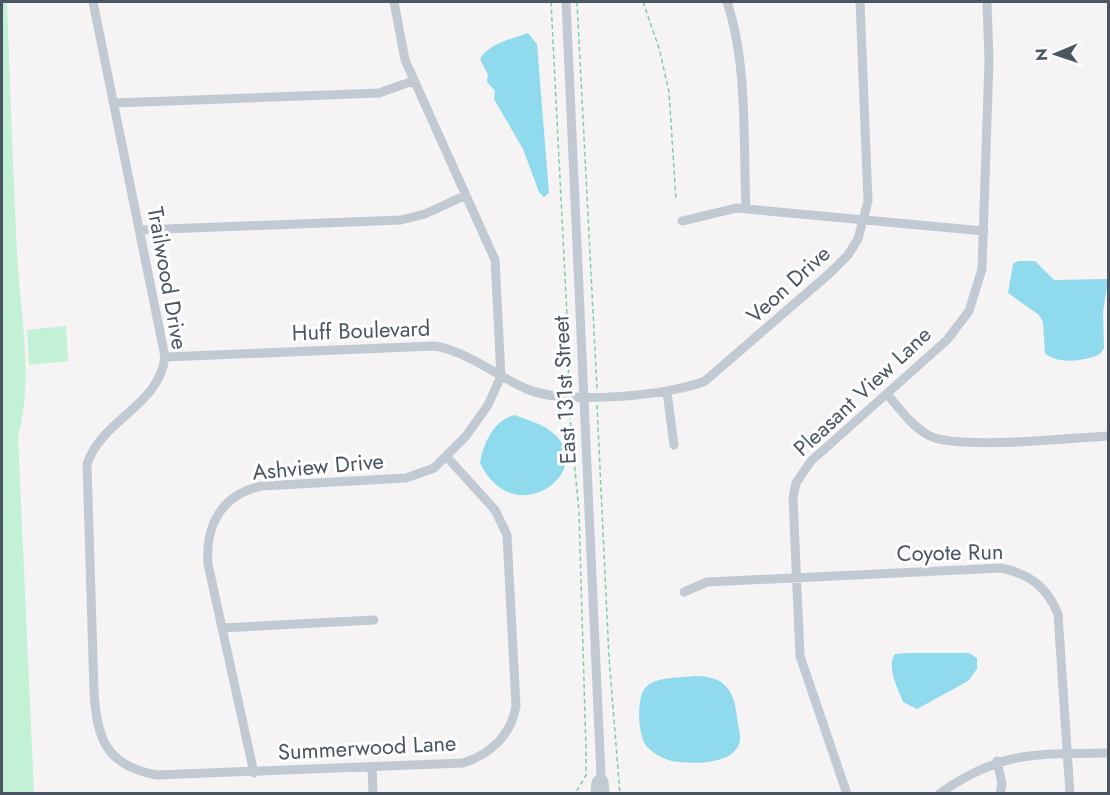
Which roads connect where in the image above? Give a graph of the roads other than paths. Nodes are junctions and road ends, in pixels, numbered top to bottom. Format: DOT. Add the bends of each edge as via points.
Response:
graph roads {
  1 [pos="93,2"];
  2 [pos="394,2"];
  3 [pos="566,2"];
  4 [pos="727,2"];
  5 [pos="860,2"];
  6 [pos="987,2"];
  7 [pos="413,81"];
  8 [pos="114,104"];
  9 [pos="464,196"];
  10 [pos="746,208"];
  11 [pos="864,220"];
  12 [pos="682,221"];
  13 [pos="140,230"];
  14 [pos="984,231"];
  15 [pos="165,357"];
  16 [pos="501,376"];
  17 [pos="667,392"];
  18 [pos="887,394"];
  19 [pos="584,395"];
  20 [pos="1108,436"];
  21 [pos="674,445"];
  22 [pos="447,457"];
  23 [pos="796,577"];
  24 [pos="684,592"];
  25 [pos="374,620"];
  26 [pos="222,628"];
  27 [pos="108,751"];
  28 [pos="1108,753"];
  29 [pos="1069,754"];
  30 [pos="997,761"];
  31 [pos="372,767"];
  32 [pos="254,773"];
  33 [pos="601,776"];
  34 [pos="373,794"];
  35 [pos="595,794"];
  36 [pos="605,794"];
  37 [pos="847,794"];
  38 [pos="939,794"];
  39 [pos="1000,794"];
  40 [pos="1070,794"];
  1 -- 8 [label="street, Trailwood Drive"];
  2 -- 7 [label="street" via="401,46"];
  3 -- 19 [label="street, East 131st Street"];
  4 -- 10 [label="street" via="740,66"];
  5 -- 11 [label="street, Veon Drive" via="868,189"];
  6 -- 14 [label="street, Pleasant View Lane" via="990,61"];
  7 -- 8 [label="street" via="379,93"];
  7 -- 9 [label="street"];
  8 -- 13 [label="street, Trailwood Drive"];
  9 -- 13 [label="street" via="401,220"];
  9 -- 16 [label="street" via="489,244 497,269"];
  10 -- 11 [label="street"];
  10 -- 12 [label="street" via="718,210"];
  11 -- 14 [label="street"];
  11 -- 17 [label="street, Veon Drive" via="858,239 840,265 719,371 698,384"];
  13 -- 15 [label="street, Trailwood Drive"];
  14 -- 18 [label="street, Pleasant View Lane" via="982,268 969,310 947,340"];
  15 -- 16 [label="street, Huff Boulevard" via="435,346 451,349"];
  15 -- 27 [label="street, Trailwood Drive" via="155,386 102,435 87,464 94,692 98,727"];
  16 -- 19 [label="street, Huff Boulevard" via="542,394"];
  16 -- 22 [label="street, Ashview Drive" via="488,405"];
  17 -- 19 [label="street, Veon Drive"];
  17 -- 21 [label="street"];
  18 -- 20 [label="street" via="921,431 940,441"];
  18 -- 23 [label="street, Pleasant View Lane" via="811,461 796,483 792,512"];
  19 -- 33 [label="street, East 131st Street"];
  22 -- 26 [label="street, Ashview Drive" via="434,468 406,478 262,486 232,498 212,522 208,543 208,564"];
  22 -- 31 [label="street, Summerwood Lane" via="495,510 507,535 514,717 499,742 463,763"];
  23 -- 24 [label="street, Coyote Run" via="707,582"];
  23 -- 29 [label="street, Coyote Run" via="1001,568 1029,577 1048,593 1058,614"];
  23 -- 37 [label="street, Pleasant View Lane" via="800,656"];
  25 -- 26 [label="street"];
  26 -- 32 [label="street, Ashview Drive"];
  27 -- 32 [label="street, Summerwood Lane" via="128,767 157,775"];
  28 -- 29 [label="street"];
  29 -- 30 [label="street"];
  29 -- 40 [label="street, Coyote Run"];
  30 -- 38 [label="street" via="961,778"];
  30 -- 39 [label="street"];
  31 -- 32 [label="street, Summerwood Lane"];
  31 -- 34 [label="street"];
  33 -- 35 [label="street, East 131st Street"];
  33 -- 36 [label="street, East 131st Street"];
}
